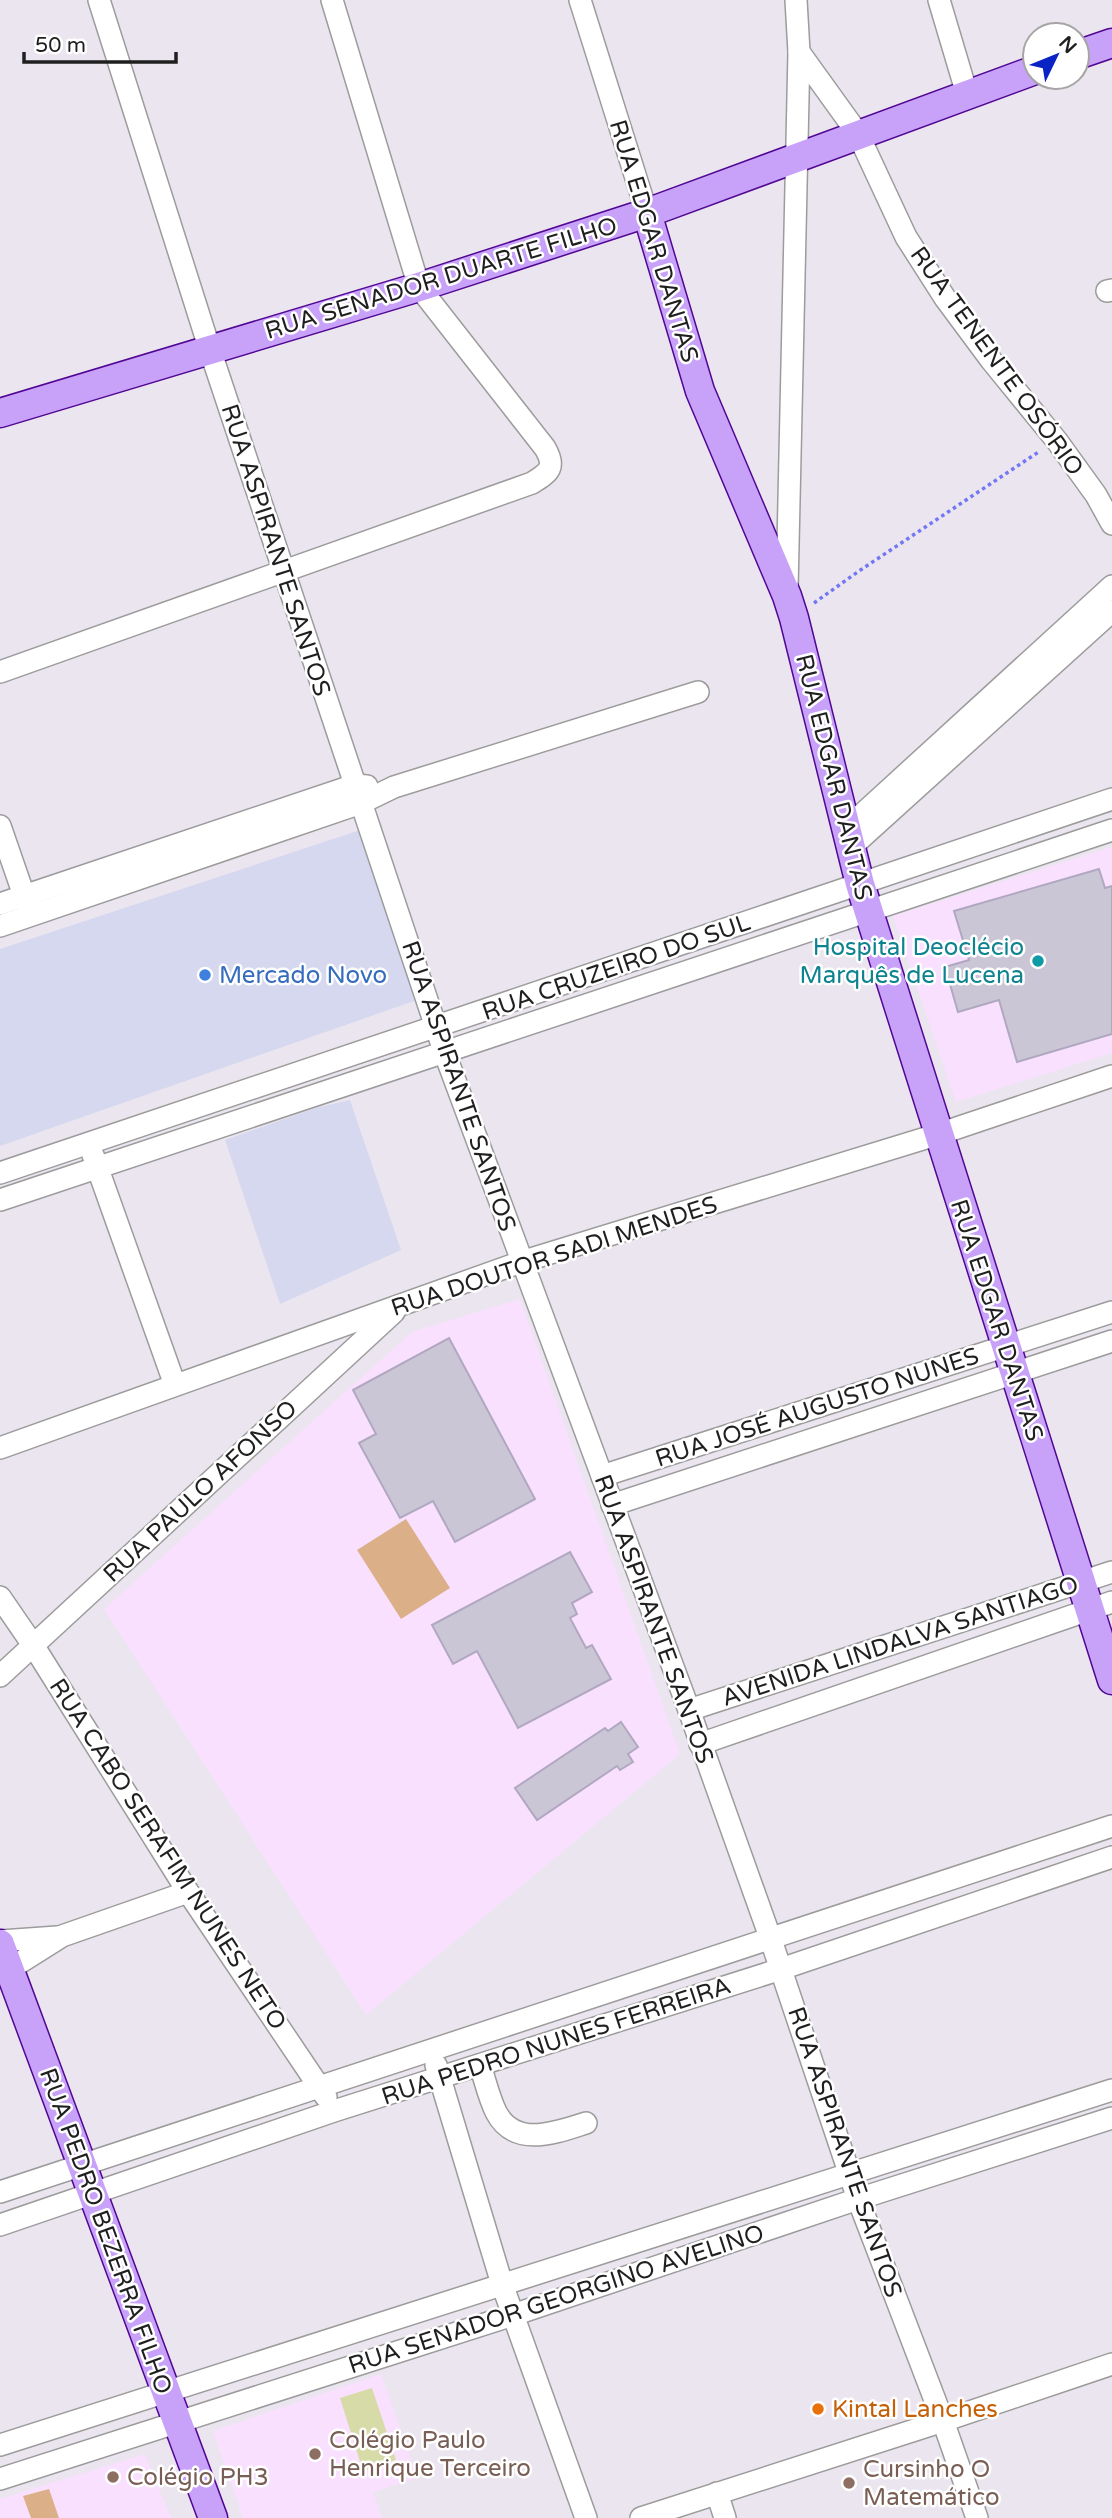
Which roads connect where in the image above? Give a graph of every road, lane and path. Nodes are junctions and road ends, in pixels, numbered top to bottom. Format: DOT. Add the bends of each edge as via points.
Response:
graph roads {
  1 [pos="99,0"];
  2 [pos="332,0"];
  3 [pos="580,0"];
  4 [pos="796,0"];
  5 [pos="939,0"];
  6 [pos="1112,43"];
  7 [pos="1091,50"];
  8 [pos="799,52"];
  9 [pos="1021,75"];
  10 [pos="967,93"];
  11 [pos="858,134"];
  12 [pos="795,159"];
  13 [pos="648,213"];
  14 [pos="419,287"];
  15 [pos="210,350"];
  16 [pos="0,414"];
  17 [pos="1056,440"];
  18 [pos="1112,524"];
  19 [pos="283,572"];
  20 [pos="1112,586"];
  21 [pos="790,607"];
  22 [pos="1112,611"];
  23 [pos="0,673"];
  24 [pos="698,692"];
  25 [pos="358,794"];
  26 [pos="1112,799"];
  27 [pos="0,826"];
  28 [pos="1112,830"];
  29 [pos="848,839"];
  30 [pos="860,884"];
  31 [pos="0,904"];
  32 [pos="28,906"];
  33 [pos="869,912"];
  34 [pos="0,926"];
  35 [pos="699,939"];
  36 [pos="708,965"];
  37 [pos="520,999"];
  38 [pos="529,1024"];
  39 [pos="437,1027"];
  40 [pos="444,1051"];
  41 [pos="1112,1076"];
  42 [pos="939,1134"];
  43 [pos="90,1143"];
  44 [pos="97,1169"];
  45 [pos="0,1173"];
  46 [pos="0,1200"];
  47 [pos="522,1262"];
  48 [pos="401,1306"];
  49 [pos="1112,1312"];
  50 [pos="1112,1341"];
  51 [pos="1011,1360"];
  52 [pos="175,1385"];
  53 [pos="0,1448"];
  54 [pos="602,1475"];
  55 [pos="612,1505"];
  56 [pos="1112,1572"];
  57 [pos="1080,1582"];
  58 [pos="0,1597"];
  59 [pos="1100,1606"];
  60 [pos="33,1645"];
  61 [pos="0,1676"];
  62 [pos="1112,1680"];
  63 [pos="689,1710"];
  64 [pos="700,1744"];
  65 [pos="1112,1826"];
  66 [pos="1112,1857"];
  67 [pos="188,1892"];
  68 [pos="62,1936"];
  69 [pos="770,1937"];
  70 [pos="2,1957"];
  71 [pos="781,1969"];
  72 [pos="431,2050"];
  73 [pos="480,2065"];
  74 [pos="440,2077"];
  75 [pos="320,2088"];
  76 [pos="1112,2090"];
  77 [pos="334,2111"];
  78 [pos="1112,2118"];
  79 [pos="586,2123"];
  80 [pos="83,2165"];
  81 [pos="850,2174"];
  82 [pos="0,2192"];
  83 [pos="94,2194"];
  84 [pos="858,2199"];
  85 [pos="0,2225"];
  86 [pos="502,2284"];
  87 [pos="513,2315"];
  88 [pos="1112,2364"];
  89 [pos="166,2392"];
  90 [pos="943,2421"];
  91 [pos="177,2422"];
  92 [pos="0,2445"];
  93 [pos="0,2479"];
  94 [pos="717,2493"];
  95 [pos="212,2518"];
  96 [pos="586,2518"];
  97 [pos="641,2518"];
  98 [pos="725,2518"];
  99 [pos="976,2518"];
  1 -- 15 [label="street, RUA ASPIRANTE SANTOS"];
  2 -- 14 [label="street"];
  3 -- 13 [label="street, RUA EDGAR DANTAS"];
  4 -- 8 [label="street"];
  5 -- 10 [label="street"];
  6 -- 7 [label="main road"];
  8 -- 11 [label="street, RUA TENENTE OSÓRIO"];
  8 -- 12 [label="street"];
  9 -- 10 [label="main road, RUA SENADOR DUARTE FILHO"];
  10 -- 11 [label="main road, RUA SENADOR DUARTE FILHO"];
  11 -- 12 [label="main road, RUA SENADOR DUARTE FILHO"];
  11 -- 17 [label="street, RUA TENENTE OSÓRIO" via="906,236 945,298"];
  12 -- 13 [label="main road, RUA SENADOR DUARTE FILHO"];
  12 -- 21 [label="street"];
  13 -- 14 [label="main road, RUA SENADOR DUARTE FILHO"];
  13 -- 21 [label="main road, RUA EDGAR DANTAS" via="700,391"];
  14 -- 15 [label="main road, RUA SENADOR DUARTE FILHO"];
  14 -- 19 [label="street" via="551,459 550,468 532,483"];
  15 -- 16 [label="main road, RUA SENADOR DUARTE FILHO"];
  15 -- 19 [label="street, RUA ASPIRANTE SANTOS"];
  17 -- 18 [label="street, RUA TENENTE OSÓRIO"];
  17 -- 21 [label="path" via="859,571"];
  19 -- 23 [label="street"];
  19 -- 25 [label="street, RUA ASPIRANTE SANTOS"];
  20 -- 29 [label="street"];
  21 -- 29 [label="main road, RUA EDGAR DANTAS"];
  22 -- 29 [label="street"];
  24 -- 25 [label="street" via="394,787"];
  25 -- 32 [label="street"];
  25 -- 39 [label="street, RUA ASPIRANTE SANTOS"];
  26 -- 30 [label="street, RUA CRUZEIRO DO SUL"];
  27 -- 32 [label="street"];
  28 -- 33 [label="street, RUA CRUZEIRO DO SUL"];
  29 -- 30 [label="main road, RUA EDGAR DANTAS"];
  30 -- 33 [label="main road, RUA EDGAR DANTAS"];
  30 -- 35 [label="street, RUA CRUZEIRO DO SUL"];
  31 -- 32 [label="street"];
  32 -- 34 [label="street"];
  33 -- 36 [label="street, RUA CRUZEIRO DO SUL"];
  33 -- 42 [label="main road, RUA EDGAR DANTAS"];
  35 -- 36 [label="street"];
  35 -- 37 [label="street, RUA CRUZEIRO DO SUL"];
  36 -- 38 [label="street, RUA CRUZEIRO DO SUL"];
  37 -- 38 [label="street"];
  37 -- 39 [label="street, RUA CRUZEIRO DO SUL"];
  38 -- 40 [label="street, RUA CRUZEIRO DO SUL"];
  39 -- 40 [label="street, RUA ASPIRANTE SANTOS"];
  39 -- 43 [label="street, RUA CRUZEIRO DO SUL"];
  40 -- 44 [label="street, RUA CRUZEIRO DO SUL"];
  40 -- 47 [label="street, RUA ASPIRANTE SANTOS"];
  41 -- 42 [label="street, RUA DOUTOR SADI MENDES"];
  42 -- 47 [label="street, RUA DOUTOR SADI MENDES"];
  42 -- 51 [label="main road, RUA EDGAR DANTAS"];
  43 -- 44 [label="street"];
  43 -- 45 [label="street, RUA CRUZEIRO DO SUL"];
  44 -- 46 [label="street, RUA CRUZEIRO DO SUL"];
  44 -- 52 [label="street"];
  47 -- 48 [label="street, RUA DOUTOR SADI MENDES"];
  47 -- 54 [label="street, RUA ASPIRANTE SANTOS"];
  48 -- 52 [label="street, RUA DOUTOR SADI MENDES"];
  48 -- 60 [label="street, RUA PAULO AFONSO"];
  49 -- 51 [label="street, RUA JOSÉ AUGUSTO NUNES"];
  50 -- 51 [label="street, RUA JOSÉ AUGUSTO NUNES"];
  51 -- 54 [label="street, RUA JOSÉ AUGUSTO NUNES"];
  51 -- 55 [label="street, RUA JOSÉ AUGUSTO NUNES"];
  51 -- 57 [label="main road, RUA EDGAR DANTAS"];
  52 -- 53 [label="street, RUA DOUTOR SADI MENDES"];
  54 -- 55 [label="street, RUA ASPIRANTE SANTOS"];
  55 -- 63 [label="street, RUA ASPIRANTE SANTOS"];
  56 -- 57 [label="street, AVENIDA LINDALVA SANTIAGO"];
  57 -- 59 [label="main road, RUA EDGAR DANTAS"];
  57 -- 63 [label="street, AVENIDA LINDALVA SANTIAGO"];
  58 -- 60 [label="street, RUA CABO SERAFIM NUNES NETO"];
  59 -- 62 [label="main road, RUA EDGAR DANTAS"];
  59 -- 64 [label="street, AVENIDA LINDALVA SANTIAGO"];
  60 -- 61 [label="street, RUA PAULO AFONSO"];
  60 -- 67 [label="street, RUA CABO SERAFIM NUNES NETO"];
  63 -- 64 [label="street, RUA ASPIRANTE SANTOS"];
  64 -- 69 [label="street, RUA ASPIRANTE SANTOS"];
  65 -- 69 [label="street, RUA PEDRO NUNES FERREIRA"];
  66 -- 71 [label="street, RUA PEDRO NUNES FERREIRA"];
  67 -- 68 [label="street"];
  67 -- 75 [label="street, RUA CABO SERAFIM NUNES NETO"];
  68 -- 70 [label="street"];
  68 -- 70 [label="street"];
  69 -- 71 [label="street, RUA ASPIRANTE SANTOS"];
  69 -- 72 [label="street, RUA PEDRO NUNES FERREIRA"];
  70 -- 80 [label="main road, RUA PEDRO BEZERRA FILHO"];
  71 -- 73 [label="street, RUA PEDRO NUNES FERREIRA"];
  71 -- 81 [label="street, RUA ASPIRANTE SANTOS"];
  72 -- 74 [label="street"];
  72 -- 75 [label="street, RUA PEDRO NUNES FERREIRA"];
  73 -- 74 [label="street, RUA PEDRO NUNES FERREIRA"];
  73 -- 79 [label="street" via="496,2112 514,2130 538,2136"];
  74 -- 77 [label="street, RUA PEDRO NUNES FERREIRA"];
  74 -- 86 [label="street"];
  75 -- 77 [label="street, RUA CABO SERAFIM NUNES NETO"];
  75 -- 80 [label="street, RUA PEDRO NUNES FERREIRA"];
  76 -- 81 [label="street, RUA SENADOR GEORGINO AVELINO"];
  77 -- 83 [label="street, RUA PEDRO NUNES FERREIRA"];
  78 -- 84 [label="street, RUA SENADOR GEORGINO AVELINO"];
  80 -- 82 [label="street, RUA PEDRO NUNES FERREIRA"];
  80 -- 83 [label="main road, RUA PEDRO BEZERRA FILHO"];
  81 -- 84 [label="street, RUA ASPIRANTE SANTOS"];
  81 -- 86 [label="street, RUA SENADOR GEORGINO AVELINO"];
  83 -- 85 [label="street, RUA PEDRO NUNES FERREIRA"];
  83 -- 89 [label="main road, RUA PEDRO BEZERRA FILHO"];
  84 -- 87 [label="street, RUA SENADOR GEORGINO AVELINO"];
  84 -- 90 [label="street, RUA ASPIRANTE SANTOS"];
  86 -- 87 [label="street"];
  86 -- 89 [label="street, RUA SENADOR GEORGINO AVELINO"];
  87 -- 91 [label="street, RUA SENADOR GEORGINO AVELINO"];
  87 -- 96 [label="street"];
  88 -- 90 [label="street"];
  89 -- 91 [label="main road, RUA PEDRO BEZERRA FILHO"];
  89 -- 92 [label="street, RUA SENADOR GEORGINO AVELINO"];
  90 -- 94 [label="street"];
  90 -- 99 [label="street, RUA ASPIRANTE SANTOS"];
  91 -- 93 [label="street, RUA SENADOR GEORGINO AVELINO"];
  91 -- 95 [label="main road, RUA PEDRO BEZERRA FILHO"];
  94 -- 97 [label="street"];
  94 -- 98 [label="street"];
}
